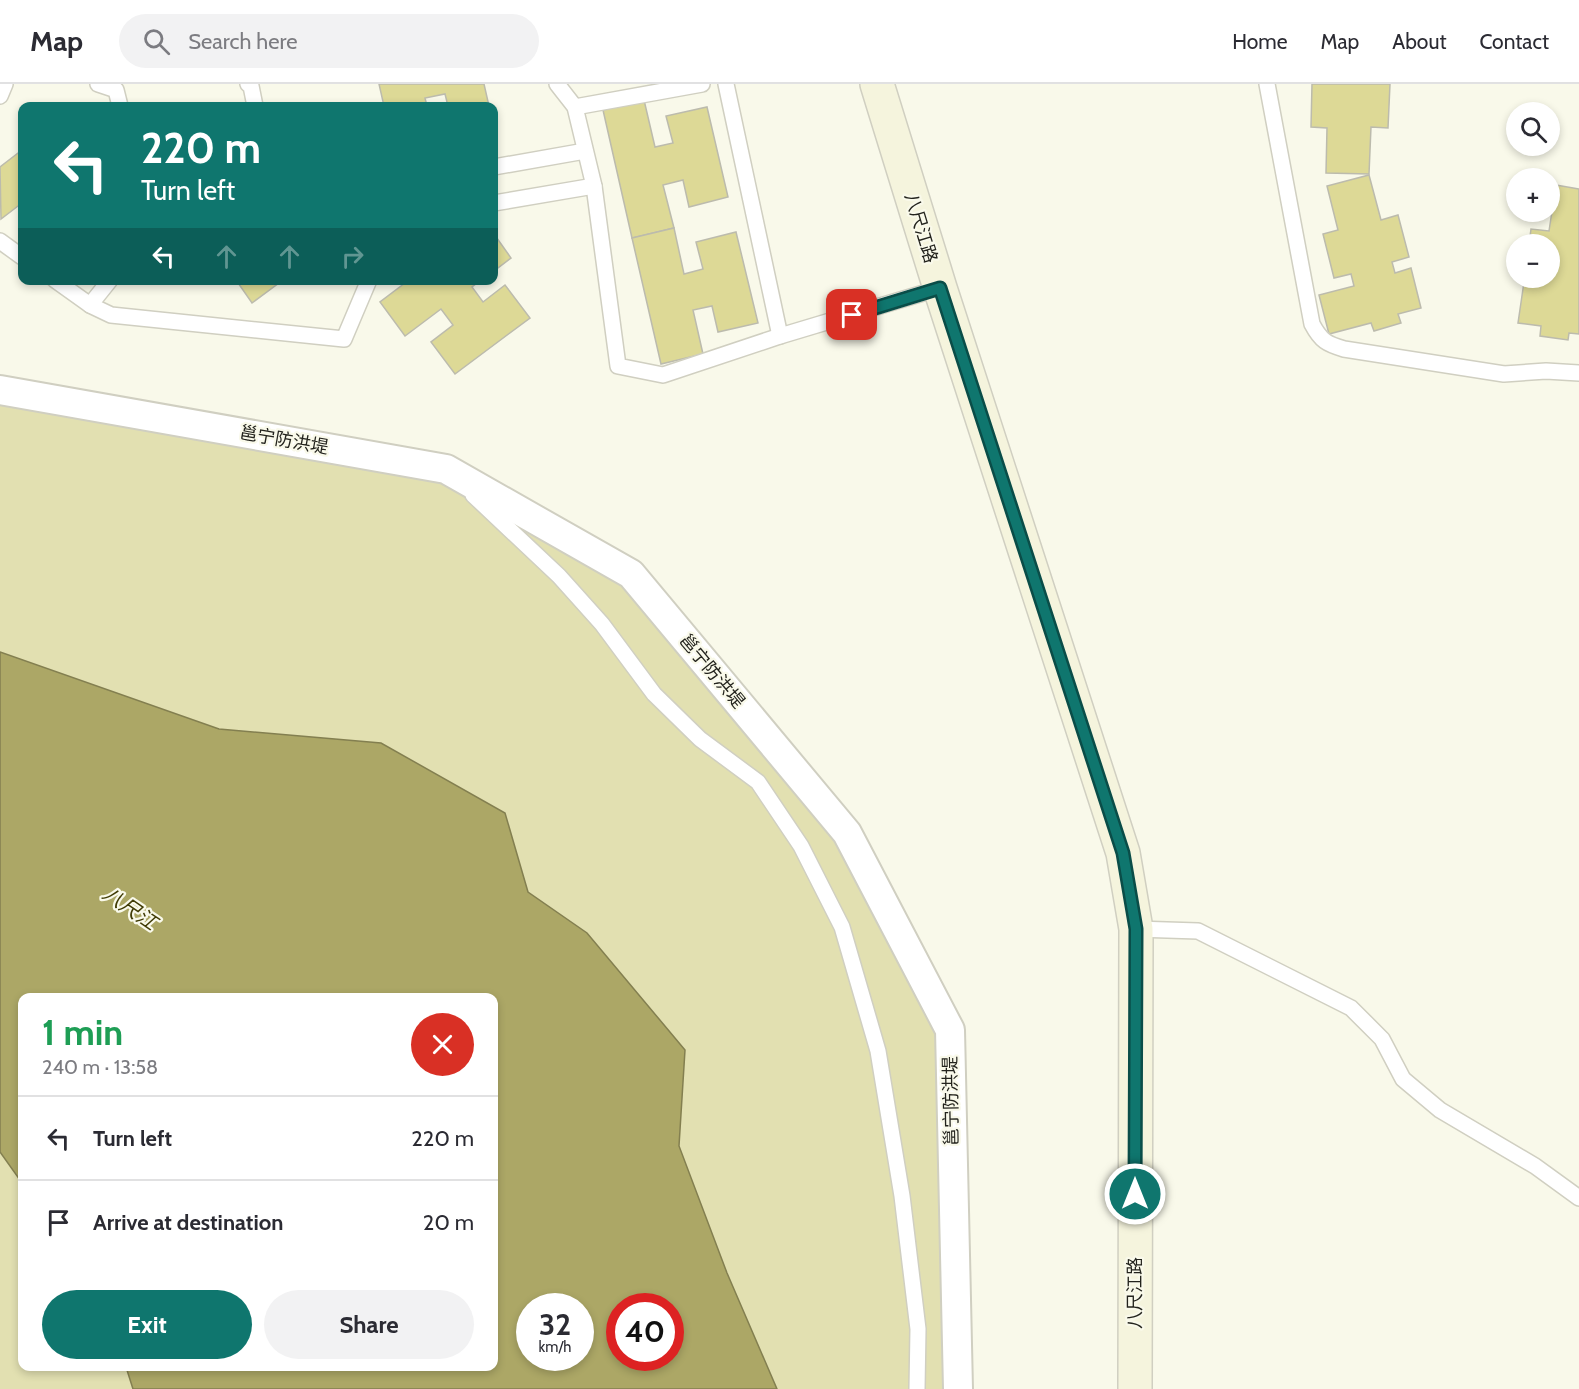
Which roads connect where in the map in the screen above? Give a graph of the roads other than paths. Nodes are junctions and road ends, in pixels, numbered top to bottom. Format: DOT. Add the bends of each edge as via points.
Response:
graph roads {
  1 [pos="5,84"];
  2 [pos="98,84"];
  3 [pos="248,84"];
  4 [pos="557,84"];
  5 [pos="702,84"];
  6 [pos="726,84"];
  7 [pos="877,84"];
  8 [pos="1267,84"];
  9 [pos="119,87"];
  10 [pos="0,96"];
  11 [pos="120,102"];
  12 [pos="254,102"];
  13 [pos="575,107"];
  14 [pos="585,151"];
  15 [pos="498,166"];
  16 [pos="594,186"];
  17 [pos="498,202"];
  18 [pos="0,242"];
  19 [pos="18,254"];
  20 [pos="62,285"];
  21 [pos="106,285"];
  22 [pos="367,285"];
  23 [pos="940,288"];
  24 [pos="90,305"];
  25 [pos="780,336"];
  26 [pos="1579,373"];
  27 [pos="0,390"];
  28 [pos="446,469"];
  29 [pos="1136,929"];
  30 [pos="1579,1198"];
  31 [pos="917,1389"];
  32 [pos="958,1389"];
  33 [pos="1135,1389"];
  1 -- 10 [label="lane"];
  2 -- 9 [label="lane"];
  3 -- 12 [label="lane"];
  4 -- 13 [label="lane"];
  5 -- 13 [label="lane"];
  6 -- 25 [label="lane"];
  7 -- 23 [label="street, 八尺江路"];
  8 -- 26 [label="lane" via="1312,324 1318,337 1344,349 1504,374"];
  9 -- 11 [label="lane"];
  13 -- 14 [label="lane"];
  14 -- 15 [label="lane"];
  14 -- 16 [label="lane"];
  16 -- 17 [label="lane"];
  16 -- 25 [label="lane" via="618,366 663,375"];
  18 -- 19 [label="lane"];
  20 -- 24 [label="lane"];
  21 -- 24 [label="lane"];
  22 -- 24 [label="lane" via="344,339 111,315"];
  23 -- 25 [label="lane"];
  23 -- 29 [label="street, 八尺江路" via="1123,853"];
  27 -- 28 [label="street, 邕宁防洪堤"];
  28 -- 31 [label="lane" via="559,576 602,624 654,694 700,739 758,782 801,846 842,927 878,1051 902,1196 918,1329"];
  28 -- 32 [label="street, 邕宁防洪堤" via="631,574 847,833 950,1030"];
  29 -- 30 [label="lane" via="1198,931 1351,1008 1382,1039 1403,1079 1440,1110 1535,1166"];
  29 -- 33 [label="street, 八尺江路"];
}
